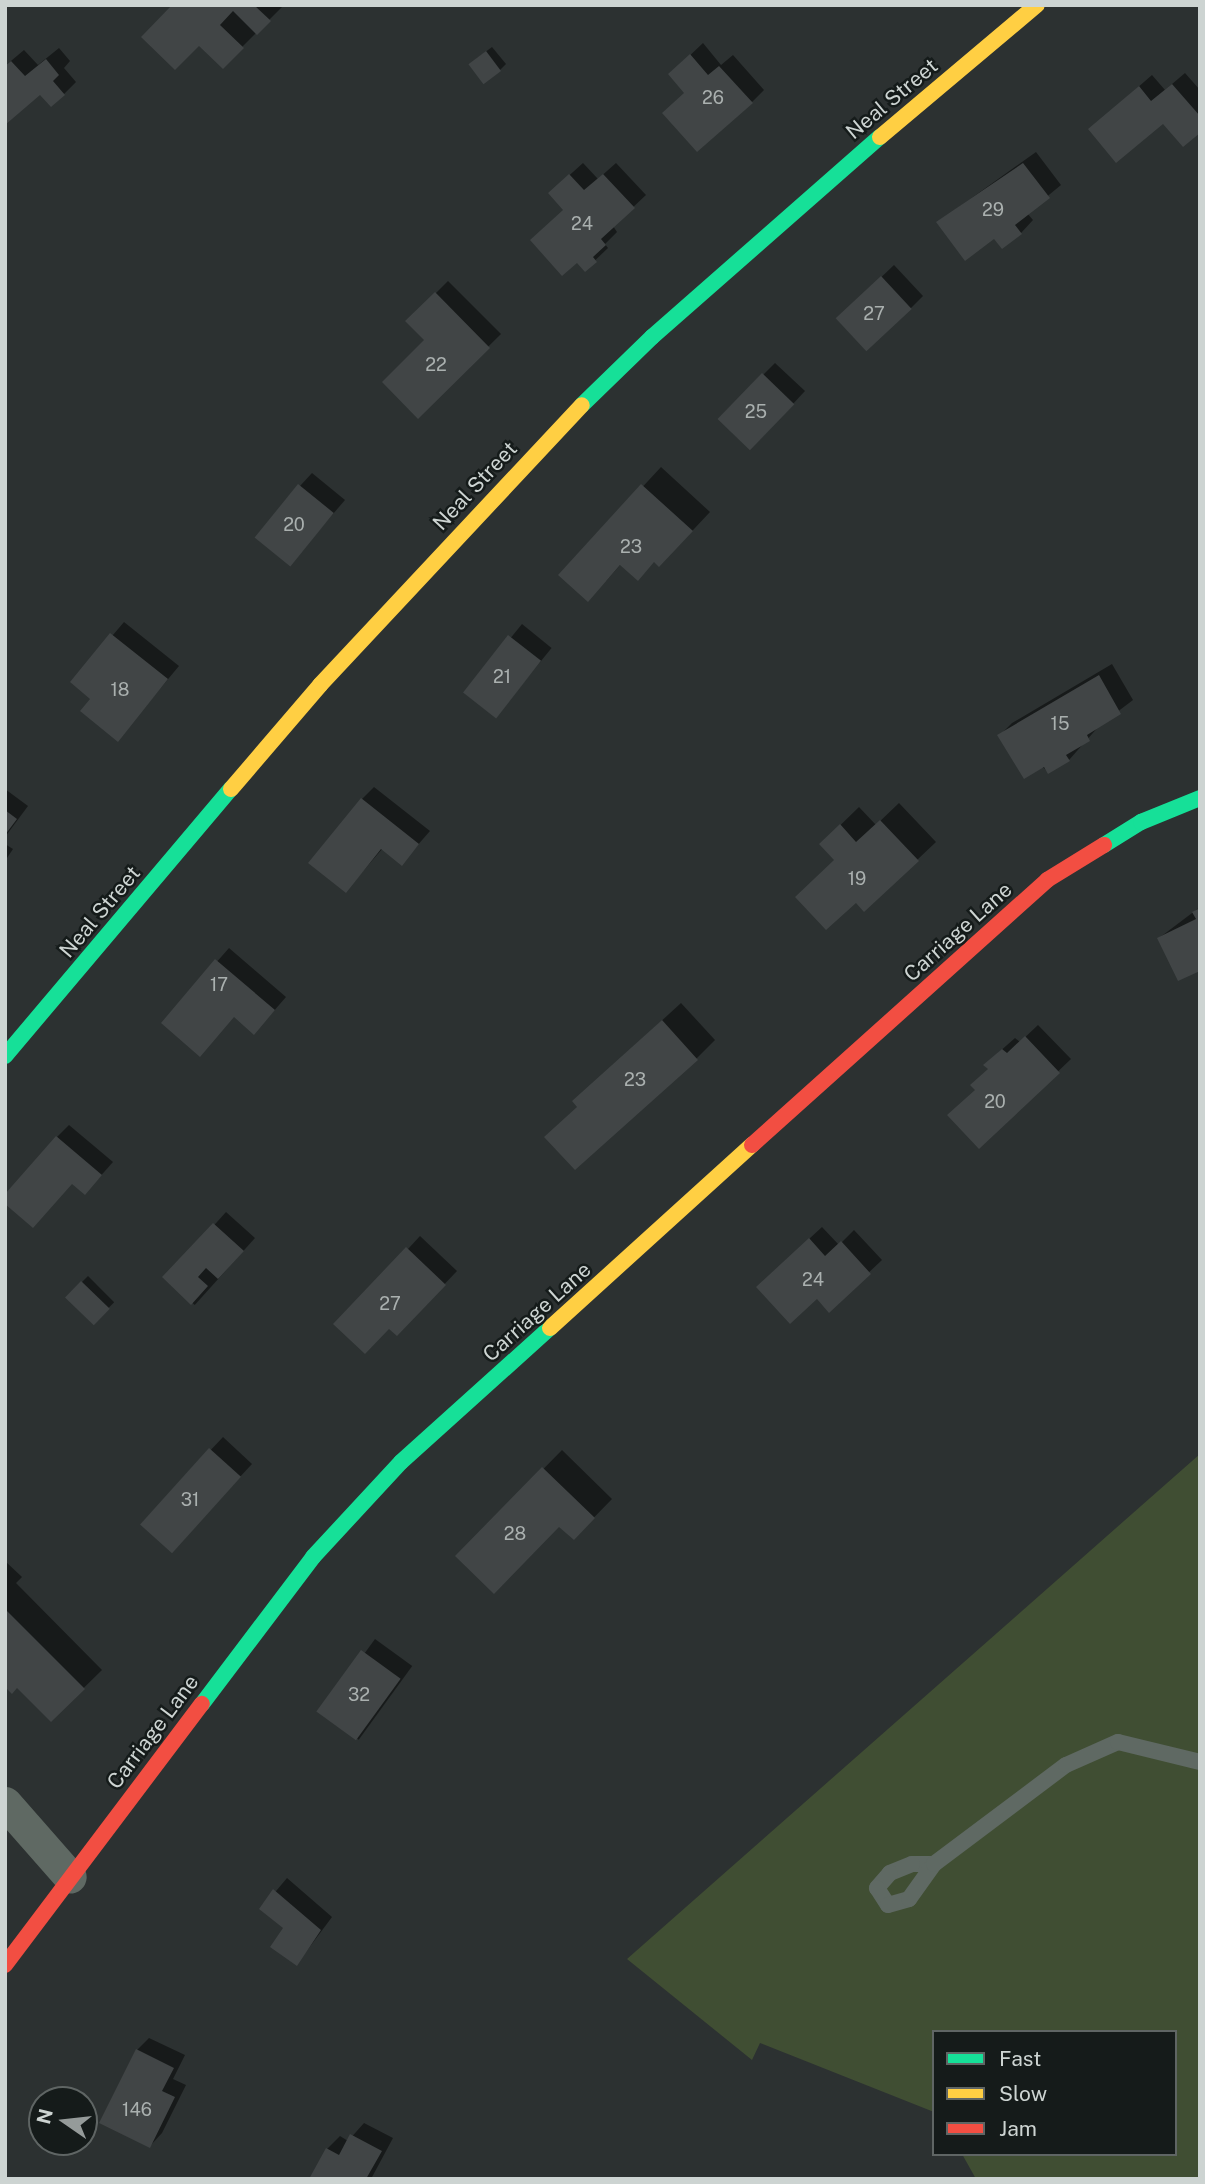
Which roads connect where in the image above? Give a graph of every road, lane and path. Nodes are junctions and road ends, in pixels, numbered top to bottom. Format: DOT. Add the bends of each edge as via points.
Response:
graph roads {
  1 [pos="1037,5"];
  2 [pos="1200,798"];
  3 [pos="5,1056"];
  4 [pos="1200,1762"];
  5 [pos="5,1803"];
  6 [pos="934,1864"];
  7 [pos="70,1877"];
  8 [pos="5,1965"];
  1 -- 3 [label="street, Neal Street" via="818,188 652,337 536,450 320,685"];
  2 -- 7 [label="street, Carriage Lane" via="1141,822 1047,880 401,1462 313,1557"];
  4 -- 6 [label="lane" via="1118,1742 1066,1765"];
  5 -- 7 [label="street"];
  7 -- 8 [label="street, Carriage Lane"];
}
